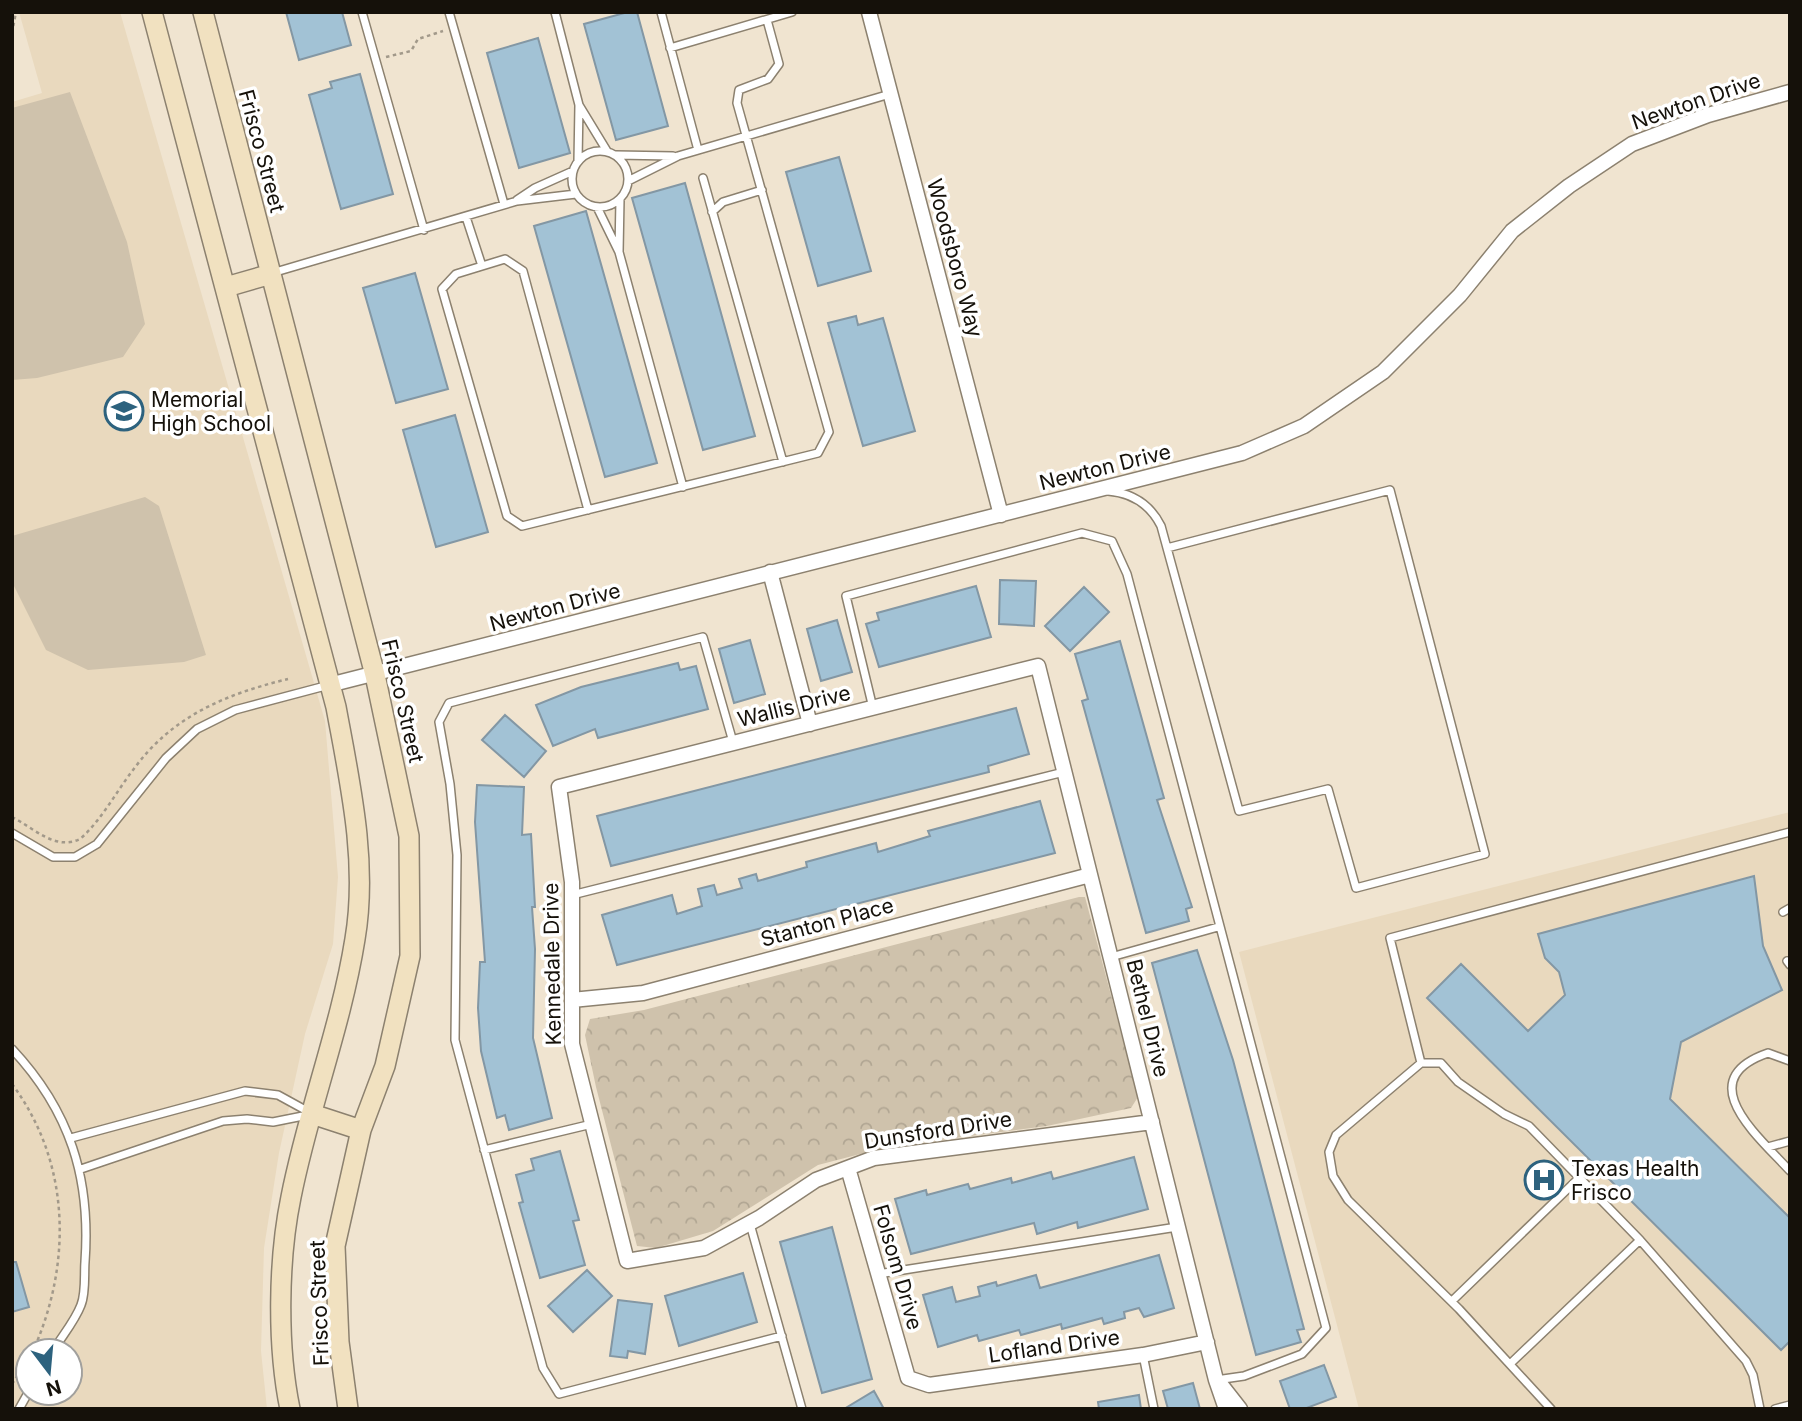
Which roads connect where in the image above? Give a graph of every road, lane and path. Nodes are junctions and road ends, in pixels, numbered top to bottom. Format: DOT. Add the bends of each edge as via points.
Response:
graph roads {
  1 [pos="16,12"];
  2 [pos="152,12"];
  3 [pos="203,12"];
  4 [pos="362,12"];
  5 [pos="449,12"];
  6 [pos="555,12"];
  7 [pos="661,12"];
  8 [pos="792,12"];
  9 [pos="869,12"];
  10 [pos="767,20"];
  11 [pos="453,28"];
  12 [pos="12,33"];
  13 [pos="670,48"];
  14 [pos="376,59"];
  15 [pos="1790,92"];
  16 [pos="891,94"];
  17 [pos="579,105"];
  18 [pos="746,136"];
  19 [pos="698,150"];
  20 [pos="607,151"];
  21 [pos="616,155"];
  22 [pos="678,156"];
  23 [pos="578,161"];
  24 [pos="573,171"];
  25 [pos="703,178"];
  26 [pos="628,181"];
  27 [pos="762,190"];
  28 [pos="576,194"];
  29 [pos="620,199"];
  30 [pos="517,201"];
  31 [pos="504,204"];
  32 [pos="597,207"];
  33 [pos="712,212"];
  34 [pos="466,217"];
  35 [pos="424,230"];
  36 [pos="620,253"];
  37 [pos="482,266"];
  38 [pos="271,274"];
  39 [pos="226,287"];
  40 [pos="783,462"];
  41 [pos="683,487"];
  42 [pos="1097,490"];
  43 [pos="588,510"];
  44 [pos="1001,515"];
  45 [pos="1167,548"];
  46 [pos="770,572"];
  47 [pos="1038,666"];
  48 [pos="375,674"];
  49 [pos="329,685"];
  50 [pos="873,708"];
  51 [pos="810,724"];
  52 [pos="733,742"];
  53 [pos="1065,772"];
  54 [pos="559,787"];
  55 [pos="12,817"];
  56 [pos="1790,832"];
  57 [pos="12,833"];
  58 [pos="86,833"];
  59 [pos="1090,875"];
  60 [pos="572,895"];
  61 [pos="1218,927"];
  62 [pos="1111,958"];
  63 [pos="572,1000"];
  64 [pos="12,1049"];
  65 [pos="1790,1061"];
  66 [pos="1420,1063"];
  67 [pos="12,1084"];
  68 [pos="312,1114"];
  69 [pos="1152,1122"];
  70 [pos="592,1123"];
  71 [pos="361,1130"];
  72 [pos="71,1138"];
  73 [pos="1790,1142"];
  74 [pos="1768,1147"];
  75 [pos="484,1150"];
  76 [pos="848,1168"];
  77 [pos="81,1169"];
  78 [pos="1790,1171"];
  79 [pos="1580,1177"];
  80 [pos="750,1223"];
  81 [pos="1178,1227"];
  82 [pos="1640,1240"];
  83 [pos="627,1261"];
  84 [pos="878,1274"];
  85 [pos="1452,1301"];
  86 [pos="782,1336"];
  87 [pos="38,1337"];
  88 [pos="61,1337"];
  89 [pos="1207,1342"];
  90 [pos="1143,1355"];
  91 [pos="1511,1363"];
  92 [pos="908,1378"];
  93 [pos="1216,1380"];
  94 [pos="1790,1405"];
  95 [pos="290,1409"];
  96 [pos="348,1409"];
  97 [pos="802,1409"];
  98 [pos="1154,1409"];
  99 [pos="1226,1409"];
  100 [pos="1240,1409"];
  101 [pos="1551,1409"];
  102 [pos="1760,1409"];
  103 [pos="1775,1409"];
  1 -- 12 [label="path"];
  2 -- 39 [label="street, Frisco Street"];
  3 -- 38 [label="street, Frisco Street"];
  4 -- 14 [label="lane"];
  5 -- 11 [label="lane"];
  6 -- 17 [label="lane"];
  7 -- 13 [label="lane"];
  8 -- 10 [label="lane"];
  9 -- 16 [label="street, Woodsboro Way"];
  10 -- 13 [label="lane"];
  10 -- 18 [label="lane" via="779,64 768,79 739,90 737,103"];
  11 -- 14 [label="path" via="418,39 411,51"];
  11 -- 31 [label="lane"];
  13 -- 19 [label="lane"];
  14 -- 35 [label="lane"];
  15 -- 42 [label="street, Newton Drive" via="1632,144 1569,186 1512,231 1460,295 1383,372 1304,426 1242,453"];
  16 -- 18 [label="lane"];
  16 -- 44 [label="street, Woodsboro Way"];
  17 -- 20 [label="lane"];
  17 -- 23 [label="lane"];
  18 -- 19 [label="lane"];
  18 -- 27 [label="lane"];
  19 -- 22 [label="lane"];
  20 -- 21 [label="lane"];
  20 -- 23 [label="lane" via="595,151"];
  21 -- 22 [label="lane"];
  21 -- 26 [label="lane"];
  22 -- 26 [label="lane"];
  23 -- 24 [label="lane"];
  24 -- 28 [label="lane"];
  24 -- 30 [label="lane"];
  25 -- 33 [label="lane"];
  26 -- 29 [label="lane"];
  27 -- 33 [label="lane" via="723,202"];
  27 -- 40 [label="lane" via="829,432 818,453"];
  28 -- 30 [label="lane"];
  28 -- 32 [label="lane"];
  29 -- 32 [label="lane"];
  29 -- 36 [label="lane"];
  30 -- 31 [label="lane"];
  31 -- 34 [label="lane"];
  32 -- 36 [label="lane"];
  33 -- 40 [label="lane"];
  34 -- 35 [label="lane"];
  34 -- 37 [label="lane"];
  35 -- 38 [label="lane"];
  36 -- 41 [label="lane"];
  37 -- 43 [label="lane" via="505,259 523,271"];
  37 -- 43 [label="lane" via="456,274 442,289 507,516 522,526"];
  38 -- 39 [label="street"];
  38 -- 48 [label="street, Frisco Street"];
  39 -- 49 [label="street, Frisco Street"];
  40 -- 41 [label="lane"];
  41 -- 43 [label="lane"];
  42 -- 44 [label="street, Newton Drive"];
  42 -- 45 [label="lane" via="1127,493 1139,500 1156,516"];
  44 -- 46 [label="street, Newton Drive"];
  45 -- 45 [label="lane" via="1239,811 1328,789 1356,888 1485,854 1390,491"];
  46 -- 48 [label="street, Newton Drive"];
  46 -- 51 [label="street"];
  47 -- 50 [label="street, Wallis Drive"];
  47 -- 53 [label="street, Bethel Drive"];
  48 -- 49 [label="street, Newton Drive"];
  48 -- 71 [label="street, Frisco Street" via="409,836 410,956 385,1066"];
  49 -- 57 [label="lane" via="235,710 198,729 166,758 97,844 75,857 53,857"];
  49 -- 68 [label="street, Frisco Street" via="356,810 356,937"];
  50 -- 51 [label="street, Wallis Drive"];
  50 -- 61 [label="lane" via="846,596 1082,533 1112,541 1127,574"];
  51 -- 52 [label="street, Wallis Drive"];
  52 -- 54 [label="street, Wallis Drive"];
  52 -- 75 [label="lane" via="703,637 449,703 439,722 457,855 455,1040"];
  53 -- 59 [label="street, Bethel Drive"];
  53 -- 60 [label="lane"];
  54 -- 60 [label="street, Kennedale Drive"];
  55 -- 58 [label="path" via="54,842 72,842"];
  56 -- 66 [label="lane" via="1390,938"];
  59 -- 62 [label="street, Bethel Drive"];
  59 -- 63 [label="street, Stanton Place" via="643,993"];
  60 -- 63 [label="street, Kennedale Drive"];
  61 -- 62 [label="lane"];
  61 -- 93 [label="lane" via="1326,1328 1302,1354 1244,1376"];
  62 -- 69 [label="street, Bethel Drive"];
  63 -- 70 [label="street, Kennedale Drive" via="572,1044"];
  64 -- 72 [label="lane" via="37,1076"];
  65 -- 74 [label="lane" via="1768,1052 1748,1060 1736,1072 1730,1090 1736,1109"];
  66 -- 79 [label="lane" via="1441,1063 1458,1082 1529,1126"];
  66 -- 85 [label="lane" via="1336,1135 1329,1152 1333,1176 1348,1200"];
  67 -- 87 [label="path" via="40,1133 59,1205 57,1280"];
  68 -- 71 [label="street"];
  68 -- 72 [label="lane" via="278,1095 244,1091"];
  68 -- 77 [label="lane" via="273,1122 223,1121"];
  68 -- 95 [label="street, Frisco Street" via="290,1198 283,1259 283,1343"];
  69 -- 76 [label="street, Dunsford Drive" via="874,1158"];
  69 -- 81 [label="street, Bethel Drive"];
  70 -- 75 [label="lane"];
  70 -- 83 [label="street, Kennedale Drive"];
  71 -- 96 [label="street, Frisco Street" via="335,1245 338,1342"];
  72 -- 77 [label="lane"];
  73 -- 74 [label="lane"];
  74 -- 78 [label="lane"];
  75 -- 86 [label="lane" via="543,1368 559,1394"];
  76 -- 80 [label="street, Dunsford Drive" via="816,1180"];
  76 -- 84 [label="street, Folsom Drive"];
  77 -- 88 [label="lane" via="87,1229 82,1303"];
  79 -- 82 [label="lane"];
  79 -- 85 [label="lane"];
  80 -- 83 [label="street, Dunsford Drive" via="704,1248"];
  80 -- 86 [label="lane"];
  81 -- 84 [label="lane"];
  81 -- 89 [label="street, Bethel Drive"];
  82 -- 91 [label="lane"];
  82 -- 102 [label="lane" via="1746,1361"];
  84 -- 92 [label="street, Folsom Drive"];
  85 -- 91 [label="lane"];
  86 -- 97 [label="lane"];
  89 -- 90 [label="street, Lofland Drive"];
  89 -- 93 [label="street, Bethel Drive"];
  90 -- 92 [label="street, Lofland Drive" via="929,1385"];
  90 -- 98 [label="lane"];
  91 -- 101 [label="lane"];
  93 -- 99 [label="street, Bethel Drive"];
  93 -- 100 [label="street, Bethel Drive"];
  94 -- 103 [label="lane"];
}
